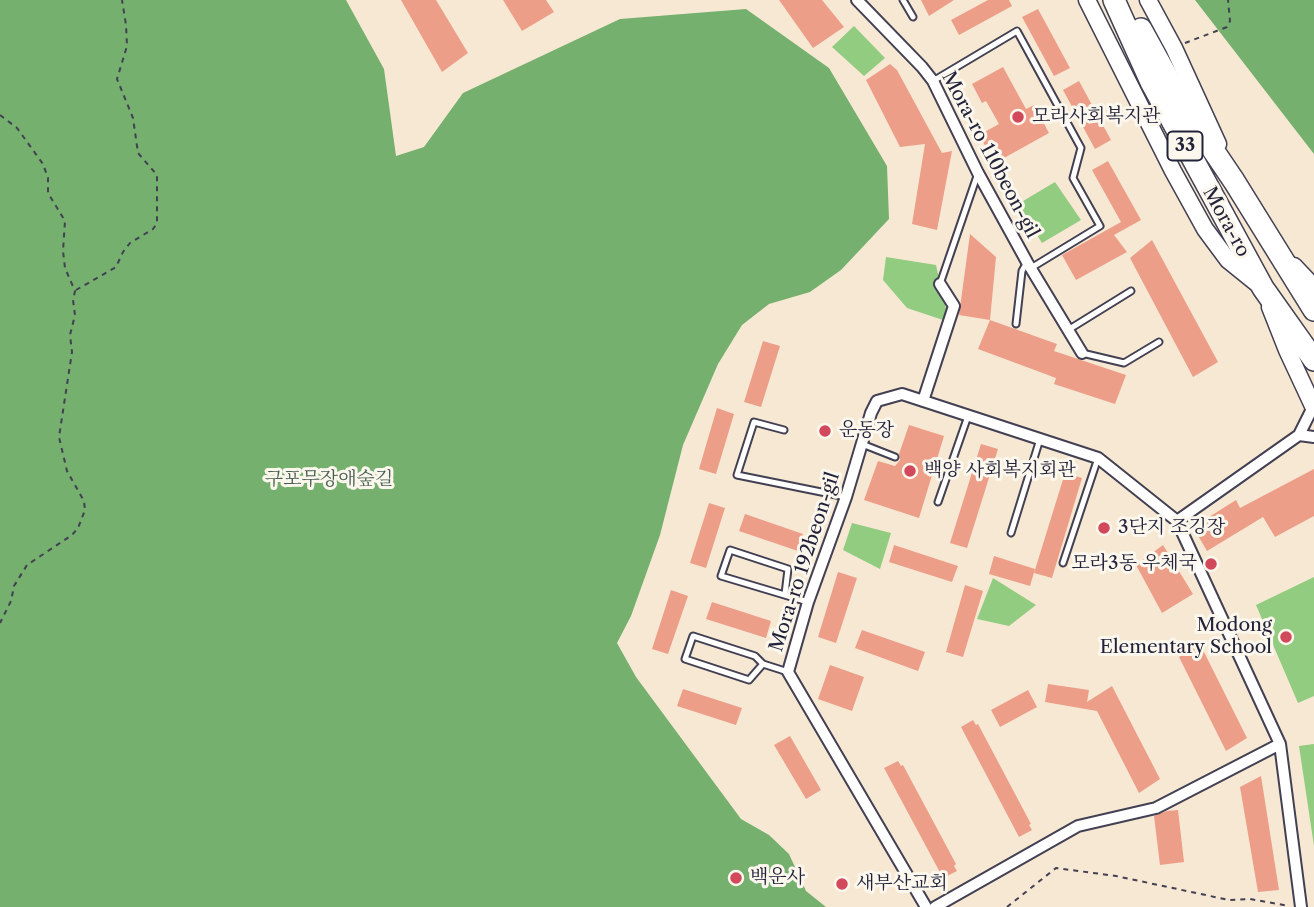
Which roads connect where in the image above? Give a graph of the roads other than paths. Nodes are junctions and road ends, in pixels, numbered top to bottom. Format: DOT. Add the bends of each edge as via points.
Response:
graph roads {
  1 [pos="857,0"];
  2 [pos="903,0"];
  3 [pos="1087,0"];
  4 [pos="1114,0"];
  5 [pos="1127,0"];
  6 [pos="1148,0"];
  7 [pos="913,17"];
  8 [pos="933,81"];
  9 [pos="978,173"];
  10 [pos="1234,181"];
  11 [pos="1269,237"];
  12 [pos="1029,265"];
  13 [pos="940,284"];
  14 [pos="1314,287"];
  15 [pos="1263,288"];
  16 [pos="1131,291"];
  17 [pos="1314,310"];
  18 [pos="1016,324"];
  19 [pos="1068,330"];
  20 [pos="1159,342"];
  21 [pos="1082,353"];
  22 [pos="1314,360"];
  23 [pos="923,401"];
  24 [pos="1314,407"];
  25 [pos="968,416"];
  26 [pos="784,430"];
  27 [pos="1299,435"];
  28 [pos="1314,437"];
  29 [pos="1040,439"];
  30 [pos="862,444"];
  31 [pos="895,457"];
  32 [pos="1098,458"];
  33 [pos="846,497"];
  34 [pos="938,502"];
  35 [pos="1177,521"];
  36 [pos="1011,533"];
  37 [pos="1063,563"];
  38 [pos="785,594"];
  39 [pos="808,602"];
  40 [pos="763,664"];
  41 [pos="788,672"];
  42 [pos="1280,744"];
  43 [pos="926,907"];
  44 [pos="935,907"];
  45 [pos="1301,907"];
  1 -- 8 [label="street, Mora-ro 110beon-gil"];
  2 -- 7 [label="lane"];
  3 -- 15 [label="main road" via="1205,229 1228,260"];
  4 -- 15 [label="highway, Mora-ro / 33" via="1151,82"];
  5 -- 10 [label="highway, Mora-ro / 33" via="1184,107"];
  6 -- 10 [label="main road"];
  8 -- 9 [label="street, Mora-ro 110beon-gil"];
  8 -- 12 [label="lane" via="1017,31 1082,148 1073,178 1100,226"];
  9 -- 12 [label="street, Mora-ro 110beon-gil"];
  9 -- 13 [label="lane"];
  10 -- 11 [label="highway, Mora-ro / 33"];
  11 -- 14 [label="main road"];
  11 -- 17 [label="highway, Mora-ro / 33"];
  12 -- 18 [label="lane" via="1022,271"];
  12 -- 19 [label="street, Mora-ro 110beon-gil"];
  13 -- 23 [label="street" via="954,306"];
  15 -- 22 [label="highway, Mora-ro / 33"];
  15 -- 24 [label="main road"];
  16 -- 19 [label="lane"];
  19 -- 21 [label="street, Mora-ro 110beon-gil"];
  20 -- 21 [label="lane" via="1124,363"];
  23 -- 25 [label="street, Mora-ro 192beon-gil"];
  23 -- 30 [label="street, Mora-ro 192beon-gil" via="902,394 877,401"];
  24 -- 27 [label="street"];
  25 -- 29 [label="street, Mora-ro 192beon-gil"];
  25 -- 34 [label="lane"];
  26 -- 33 [label="lane" via="754,422 737,475"];
  27 -- 28 [label="street"];
  27 -- 35 [label="street"];
  29 -- 32 [label="street, Mora-ro 192beon-gil"];
  29 -- 36 [label="lane"];
  30 -- 31 [label="lane"];
  30 -- 33 [label="street, Mora-ro 192beon-gil"];
  32 -- 35 [label="street, Mora-ro 192beon-gil"];
  32 -- 37 [label="lane"];
  33 -- 39 [label="street, Mora-ro 192beon-gil"];
  35 -- 42 [label="street, Mora-ro 192beon-gil"];
  38 -- 38 [label="lane" via="721,576 730,550 788,569"];
  38 -- 39 [label="lane"];
  39 -- 41 [label="street, Mora-ro 192beon-gil"];
  40 -- 40 [label="lane" via="749,680 685,659 693,636 755,656"];
  40 -- 41 [label="lane"];
  41 -- 43 [label="street, Mora-ro 192beon-gil"];
  42 -- 44 [label="street" via="1157,808 1078,826"];
  42 -- 45 [label="street, Mora-ro 192beon-gil"];
}
